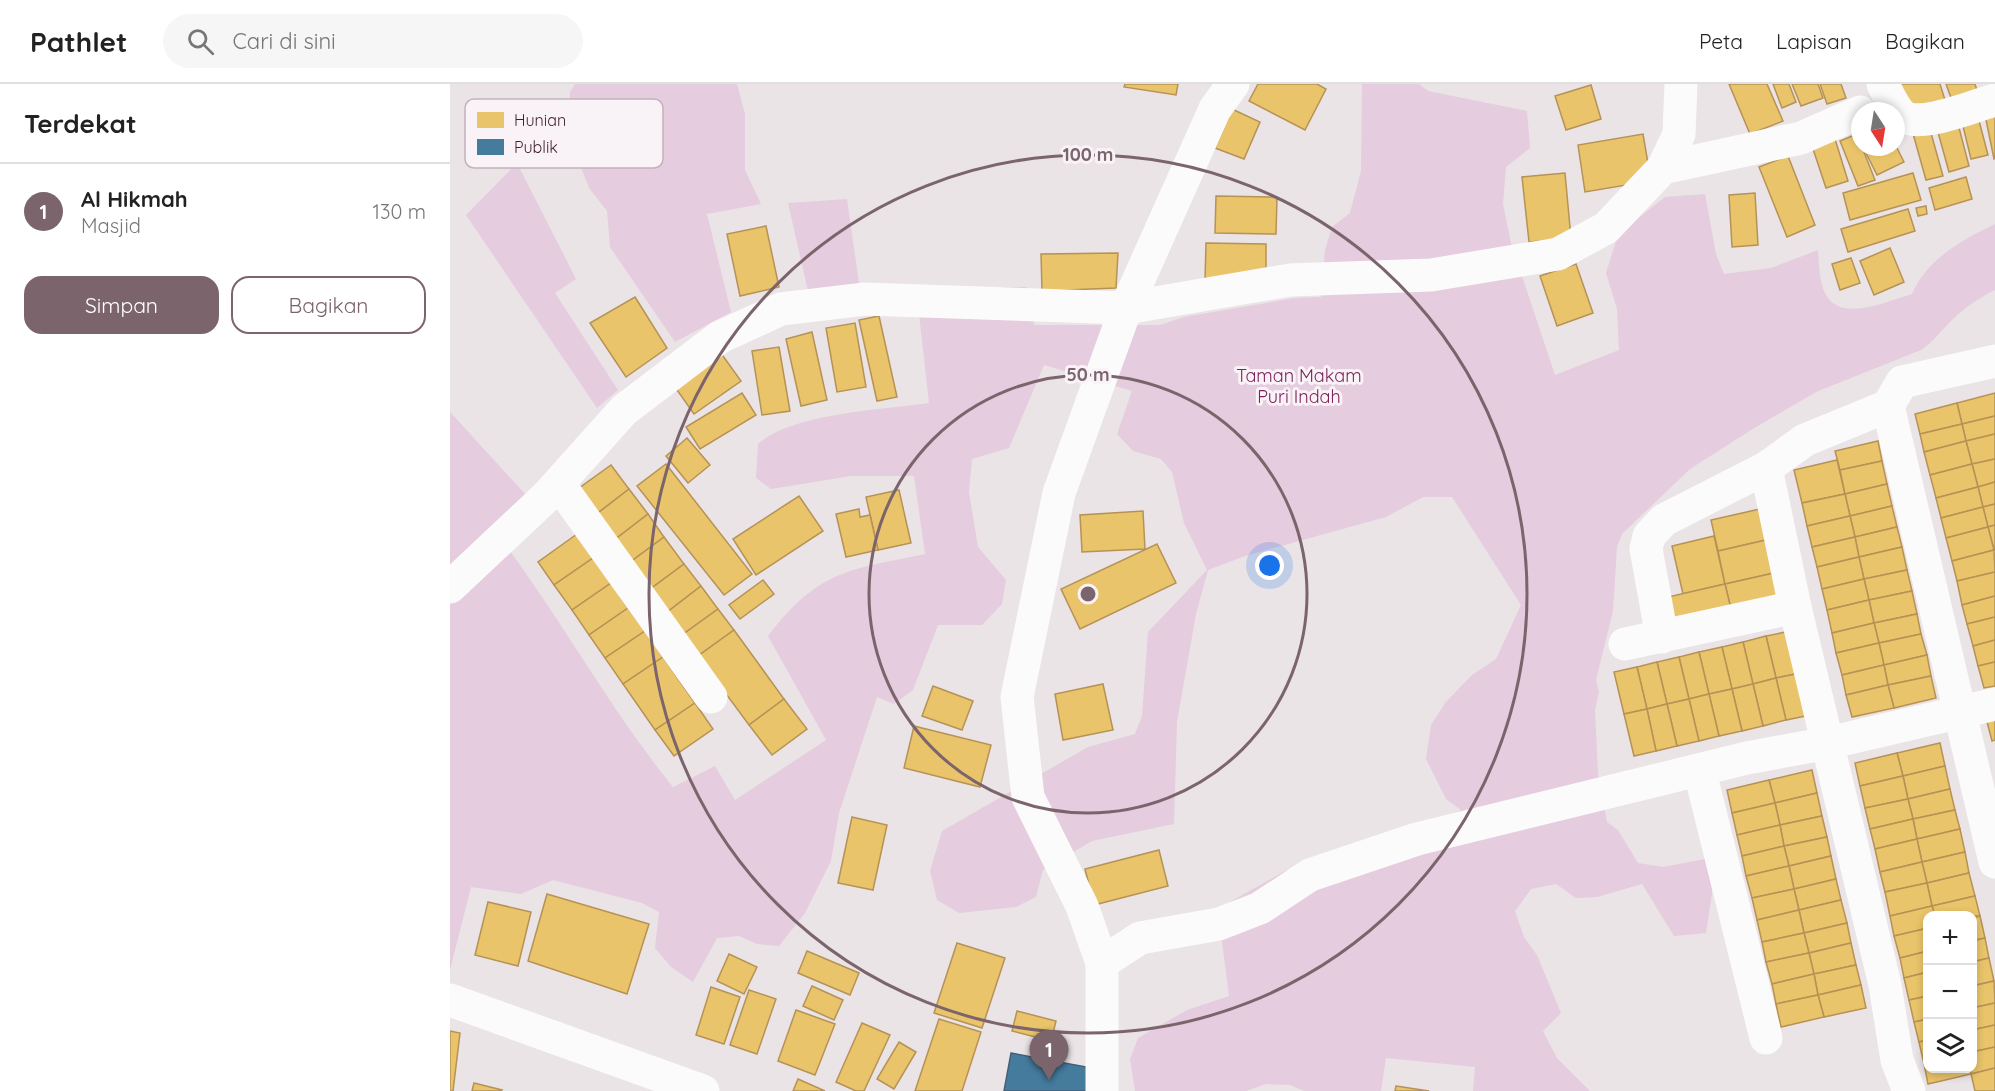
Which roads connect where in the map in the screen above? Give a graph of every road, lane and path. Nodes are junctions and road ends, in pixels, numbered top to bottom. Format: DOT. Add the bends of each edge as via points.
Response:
graph roads {
  1 [pos="1233,84"];
  2 [pos="1681,84"];
  3 [pos="1995,100"];
  4 [pos="1851,113"];
  5 [pos="1905,117"];
  6 [pos="1664,168"];
  7 [pos="1126,308"];
  8 [pos="1995,361"];
  9 [pos="1888,405"];
  10 [pos="1766,468"];
  11 [pos="559,484"];
  12 [pos="450,586"];
  13 [pos="1795,607"];
  14 [pos="1662,637"];
  15 [pos="1625,644"];
  16 [pos="711,697"];
  17 [pos="1995,704"];
  18 [pos="1962,712"];
  19 [pos="1828,743"];
  20 [pos="1700,772"];
  21 [pos="1995,862"];
  22 [pos="1102,963"];
  23 [pos="450,1000"];
  24 [pos="1766,1038"];
  25 [pos="703,1091"];
  26 [pos="1102,1091"];
  27 [pos="1909,1091"];
  1 -- 7 [label="street" via="1215,109"];
  2 -- 6 [label="street" via="1679,134"];
  3 -- 5 [label="street" via="1932,119"];
  4 -- 6 [label="street" via="1801,138"];
  6 -- 7 [label="street" via="1606,228 1558,254 1431,275 1290,280"];
  7 -- 11 [label="street" via="865,299 781,309 720,337 624,410"];
  7 -- 22 [label="street" via="1059,493 1017,697 1028,797 1082,906"];
  8 -- 9 [label="street" via="1902,382"];
  9 -- 10 [label="street" via="1805,441"];
  9 -- 18 [label="street"];
  10 -- 13 [label="street"];
  10 -- 14 [label="street" via="1664,520 1649,536 1646,549"];
  11 -- 12 [label="street"];
  11 -- 16 [label="street"];
  13 -- 14 [label="street"];
  13 -- 19 [label="street"];
  14 -- 15 [label="street"];
  17 -- 18 [label="street"];
  18 -- 19 [label="street"];
  18 -- 21 [label="street"];
  19 -- 20 [label="street" via="1747,758"];
  19 -- 27 [label="street" via="1885,985 1897,1060"];
  20 -- 22 [label="street" via="1417,839 1310,875 1260,908 1219,924 1140,938"];
  20 -- 24 [label="street"];
  22 -- 26 [label="street"];
  23 -- 25 [label="street"];
}
